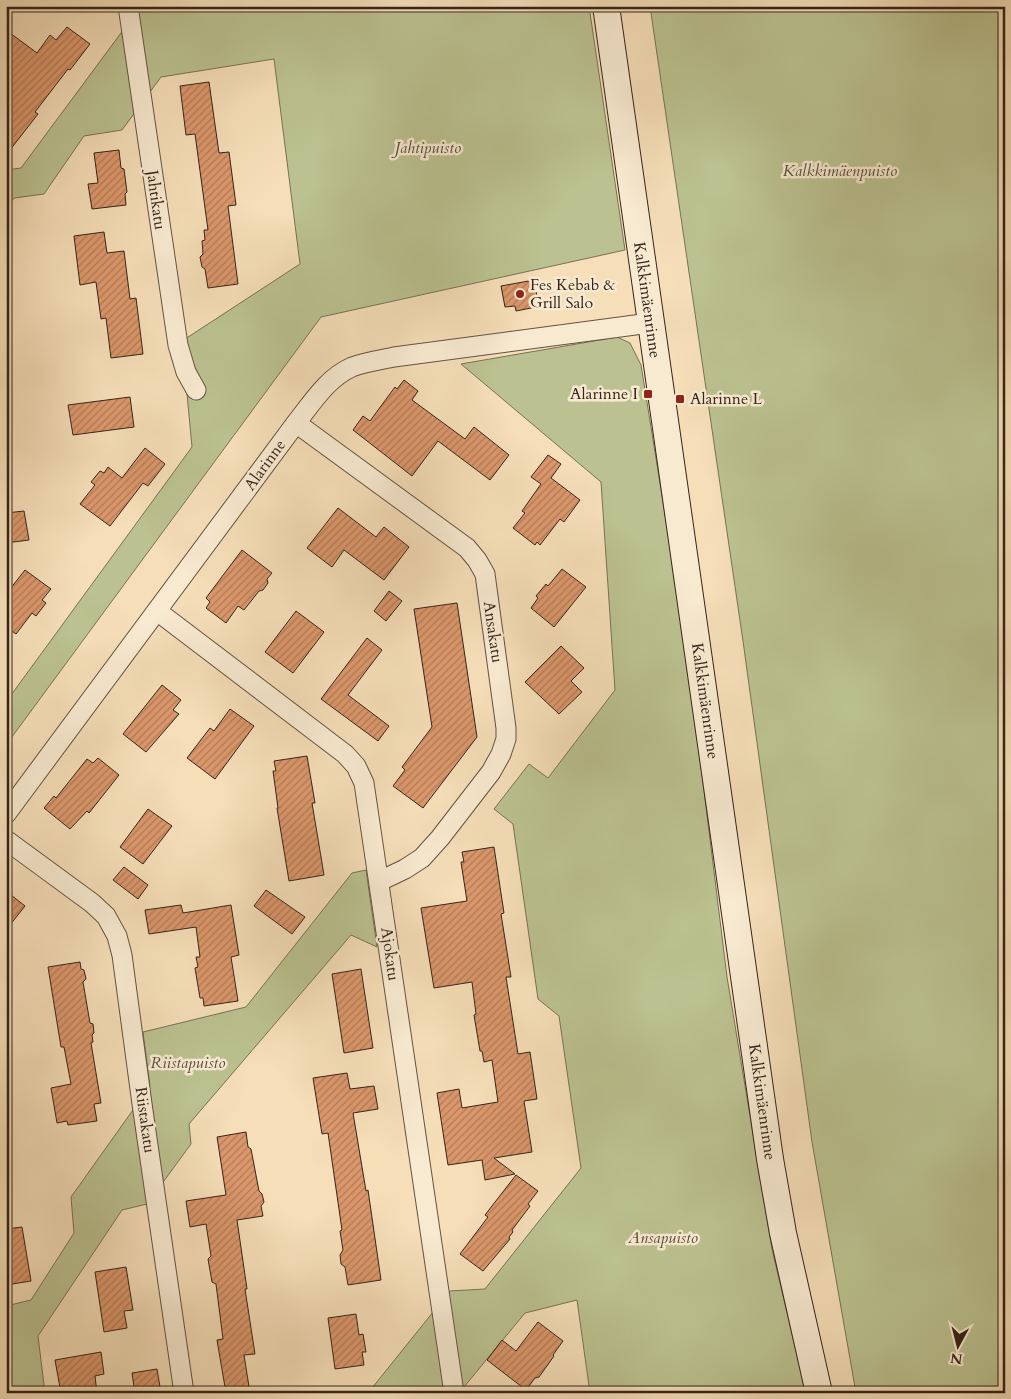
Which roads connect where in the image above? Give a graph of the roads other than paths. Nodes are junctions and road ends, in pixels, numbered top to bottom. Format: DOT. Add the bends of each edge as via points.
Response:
graph roads {
  1 [pos="128,6"];
  2 [pos="606,6"];
  3 [pos="650,323"];
  4 [pos="196,390"];
  5 [pos="296,423"];
  6 [pos="157,611"];
  7 [pos="6,814"];
  8 [pos="6,840"];
  9 [pos="380,881"];
  10 [pos="184,1393"];
  11 [pos="454,1393"];
  12 [pos="819,1393"];
  1 -- 4 [label="street, Jahtikatu" via="178,345 186,372"];
  2 -- 3 [label="street, Kalkkimäenrinne"];
  3 -- 5 [label="street, Alarinne" via="365,363 337,376"];
  3 -- 12 [label="street, Kalkkimäenrinne" via="770,1158"];
  5 -- 6 [label="street, Alarinne"];
  5 -- 9 [label="street, Ansakatu" via="467,548 485,574 506,728 501,754 491,772 422,858"];
  6 -- 7 [label="street, Alarinne"];
  6 -- 9 [label="street, Ajokatu" via="345,754 356,766 364,783"];
  8 -- 10 [label="street, Riistakatu" via="92,903 106,916 117,936"];
  9 -- 11 [label="street, Ajokatu"];
}
